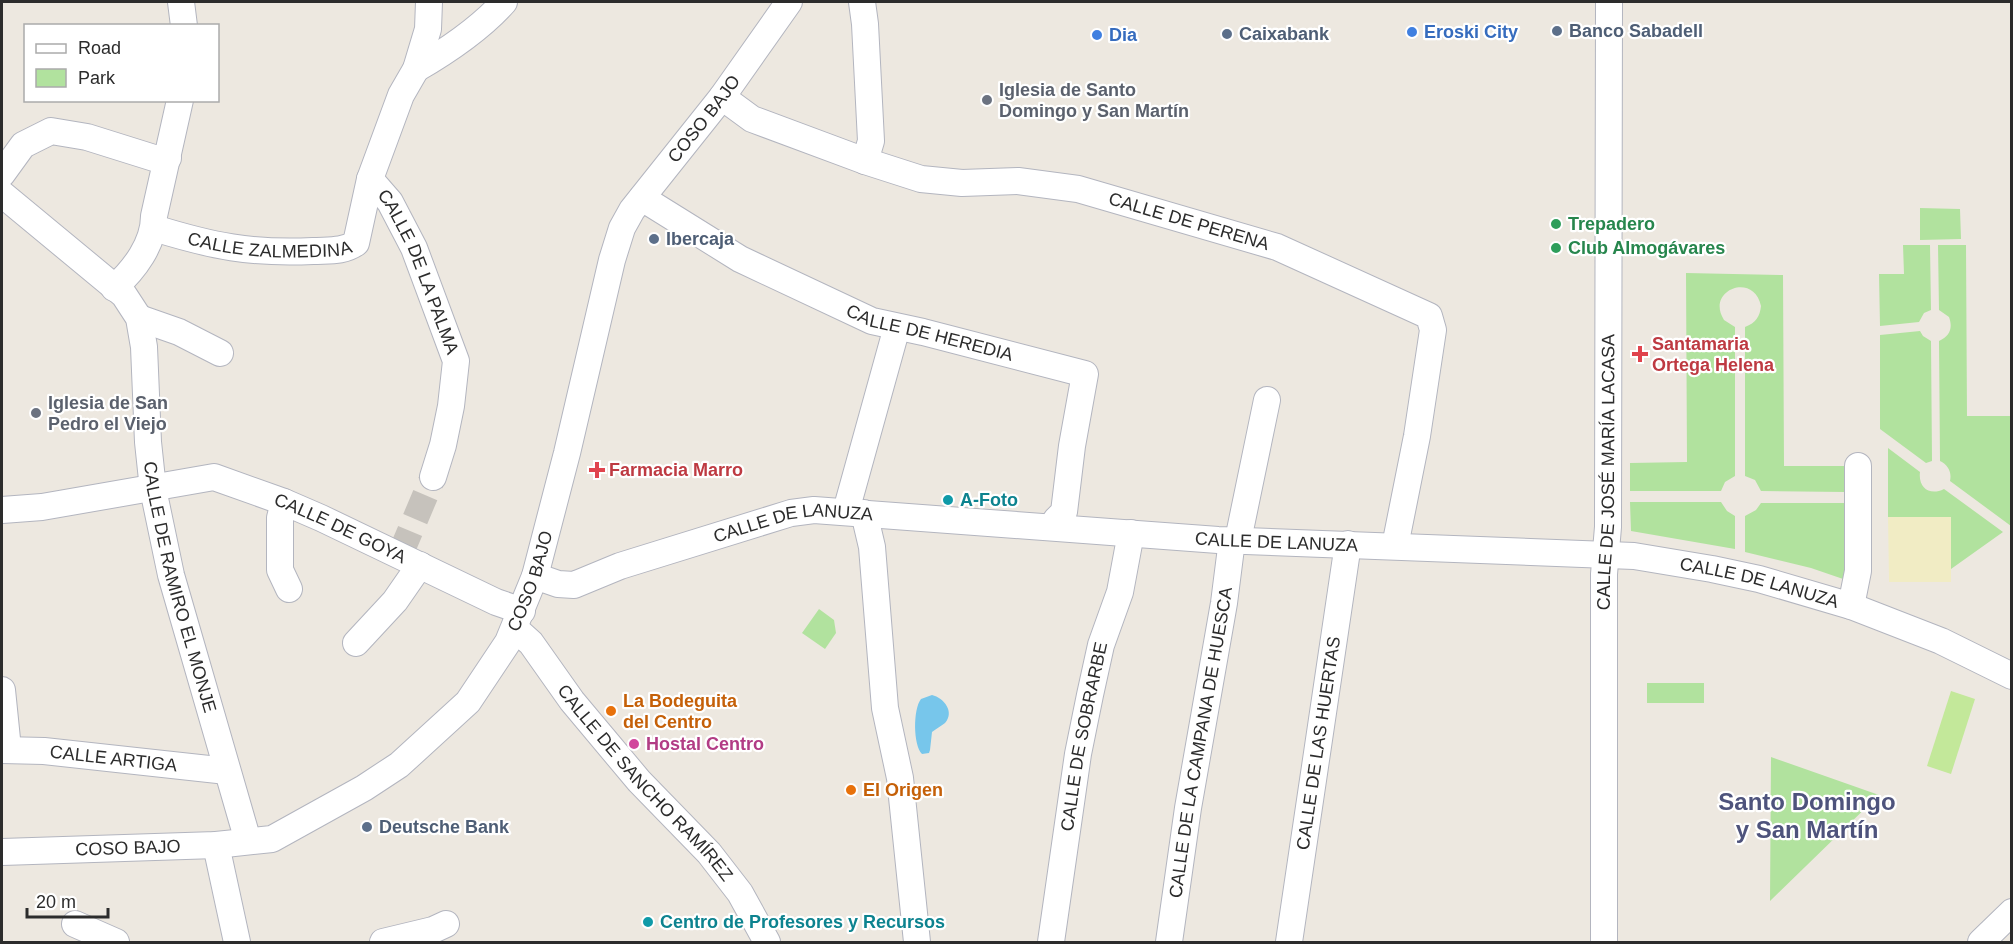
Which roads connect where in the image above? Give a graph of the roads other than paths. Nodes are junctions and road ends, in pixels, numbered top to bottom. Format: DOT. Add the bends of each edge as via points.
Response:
graph roads {
  1 [pos="181,2"];
  2 [pos="429,2"];
  3 [pos="504,2"];
  4 [pos="789,2"];
  5 [pos="862,2"];
  6 [pos="1609,2"];
  7 [pos="184,24"];
  8 [pos="416,69"];
  9 [pos="722,97"];
  10 [pos="180,102"];
  11 [pos="168,158"];
  12 [pos="865,162"];
  13 [pos="2,174"];
  14 [pos="370,179"];
  15 [pos="2,194"];
  16 [pos="642,198"];
  17 [pos="154,228"];
  18 [pos="119,291"];
  19 [pos="139,318"];
  20 [pos="897,327"];
  21 [pos="220,353"];
  22 [pos="1267,400"];
  23 [pos="1858,466"];
  24 [pos="433,477"];
  25 [pos="153,489"];
  26 [pos="284,502"];
  27 [pos="2,510"];
  28 [pos="855,512"];
  29 [pos="1055,527"];
  30 [pos="1131,533"];
  31 [pos="1235,540"];
  32 [pos="1348,544"];
  33 [pos="1395,546"];
  34 [pos="1605,555"];
  35 [pos="420,565"];
  36 [pos="535,576"];
  37 [pos="289,589"];
  38 [pos="1851,606"];
  39 [pos="518,621"];
  40 [pos="356,644"];
  41 [pos="2012,676"];
  42 [pos="2,690"];
  43 [pos="5,749"];
  44 [pos="226,771"];
  45 [pos="248,841"];
  46 [pos="216,845"];
  47 [pos="2,852"];
  48 [pos="2012,912"];
  49 [pos="75,924"];
  50 [pos="446,924"];
  51 [pos="116,942"];
  52 [pos="237,942"];
  53 [pos="383,942"];
  54 [pos="767,942"];
  55 [pos="917,942"];
  56 [pos="1051,942"];
  57 [pos="1168,942"];
  58 [pos="1289,942"];
  59 [pos="1604,942"];
  60 [pos="1981,942"];
  1 -- 7 [label="street"];
  2 -- 8 [label="street, CALLE ZALMEDINA" via="428,29"];
  3 -- 8 [label="street" via="445,52"];
  4 -- 9 [label="street, COSO BAJO"];
  5 -- 12 [label="street" via="871,141"];
  6 -- 34 [label="street, CALLE DE JOSÉ MARÍA LACASA"];
  8 -- 14 [label="street, CALLE ZALMEDINA" via="401,95"];
  9 -- 12 [label="street, CALLE DE PERENA" via="752,119"];
  9 -- 16 [label="street, COSO BAJO"];
  10 -- 11 [label="street"];
  11 -- 13 [label="street" via="154,158 87,137 51,131 23,145"];
  11 -- 17 [label="street"];
  12 -- 33 [label="street, CALLE DE PERENA" via="921,179 962,183 1018,181 1078,189 1277,247 1429,316 1433,330"];
  14 -- 17 [label="street, CALLE ZALMEDINA" via="356,243 347,250 239,250"];
  14 -- 24 [label="street, CALLE DE LA PALMA" via="390,202 414,248 456,361 451,406"];
  15 -- 18 [label="street, CALLE DE RAMIRO EL MONJE"];
  16 -- 20 [label="street, CALLE DE HEREDIA" via="740,259 872,321"];
  16 -- 36 [label="street, COSO BAJO" via="622,228 612,260"];
  17 -- 18 [label="street"];
  18 -- 19 [label="street, CALLE DE RAMIRO EL MONJE"];
  19 -- 21 [label="street" via="179,332"];
  19 -- 25 [label="street, CALLE DE RAMIRO EL MONJE"];
  20 -- 28 [label="street"];
  20 -- 29 [label="street, CALLE DE HEREDIA" via="1085,374 1064,512"];
  22 -- 31 [label="street, CALLE DE LA CAMPANA DE HUESCA"];
  23 -- 38 [label="street" via="1858,571"];
  25 -- 26 [label="street, CALLE DE GOYA" via="214,477"];
  25 -- 27 [label="street, CALLE DE GOYA"];
  25 -- 44 [label="street, CALLE DE RAMIRO EL MONJE" via="171,575"];
  26 -- 35 [label="street, CALLE DE GOYA"];
  26 -- 37 [label="street" via="280,518 280,570"];
  28 -- 29 [label="street, CALLE DE LANUZA"];
  28 -- 36 [label="street, CALLE DE LANUZA" via="791,513 620,566 574,585"];
  28 -- 55 [label="street" via="872,547 885,708 900,778"];
  29 -- 30 [label="street, CALLE DE LANUZA"];
  30 -- 31 [label="street, CALLE DE LANUZA"];
  30 -- 56 [label="street, CALLE DE SOBRARBE" via="1120,592 1101,645 1078,754"];
  31 -- 32 [label="street, CALLE DE LANUZA"];
  31 -- 57 [label="street, CALLE DE LA CAMPANA DE HUESCA"];
  32 -- 33 [label="street, CALLE DE LANUZA"];
  32 -- 58 [label="street, CALLE DE LAS HUERTAS"];
  33 -- 34 [label="street, CALLE DE LANUZA"];
  34 -- 38 [label="street, CALLE DE LANUZA" via="1712,569"];
  34 -- 59 [label="street, CALLE DE JOSÉ MARÍA LACASA"];
  35 -- 39 [label="street, CALLE DE GOYA" via="496,602"];
  35 -- 40 [label="street" via="395,601"];
  36 -- 39 [label="street, COSO BAJO"];
  38 -- 41 [label="street, CALLE DE LANUZA" via="1941,641"];
  39 -- 45 [label="street, COSO BAJO" via="468,702 399,765 272,839"];
  39 -- 54 [label="street, CALLE DE SANCHO RAMÍREZ" via="521,634 572,701 639,781 709,853 740,893"];
  42 -- 43 [label="street"];
  43 -- 44 [label="street, CALLE ARTIGA"];
  44 -- 45 [label="street, CALLE DE RAMIRO EL MONJE"];
  45 -- 46 [label="street, COSO BAJO"];
  46 -- 47 [label="street, COSO BAJO"];
  46 -- 52 [label="street"];
  48 -- 60 [label="street"];
  49 -- 51 [label="street"];
  50 -- 53 [label="street"];
}
